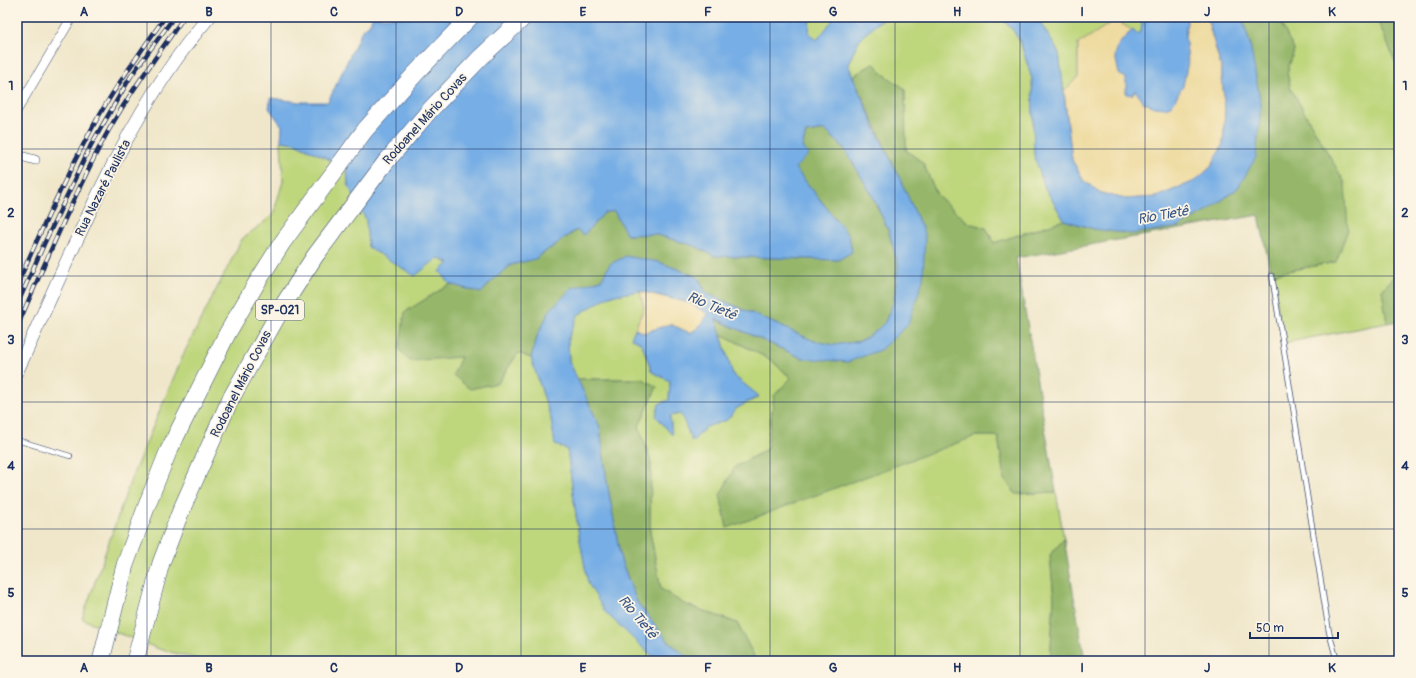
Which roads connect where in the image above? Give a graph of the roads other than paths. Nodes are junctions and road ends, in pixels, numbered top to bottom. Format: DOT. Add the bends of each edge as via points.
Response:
graph roads {
  1 [pos="72,17"];
  2 [pos="209,17"];
  3 [pos="470,17"];
  4 [pos="524,17"];
  5 [pos="17,110"];
  6 [pos="17,155"];
  7 [pos="35,160"];
  8 [pos="1272,276"];
  9 [pos="17,371"];
  10 [pos="17,440"];
  11 [pos="70,456"];
  12 [pos="136,658"];
  13 [pos="99,660"];
  14 [pos="1337,661"];
  1 -- 5 [label="street"];
  2 -- 9 [label="main road, Rua Nazaré Paulista" via="172,64 133,129 88,213"];
  3 -- 13 [label="highway, SP-021" via="365,130 282,243 230,328 168,452 150,497 125,565"];
  4 -- 12 [label="highway, Rodoanel Mário Covas / SP-021" via="476,62 384,163 315,256 284,304 230,400 180,513 161,563"];
  6 -- 7 [label="street"];
  8 -- 14 [label="lane" via="1328,624"];
  10 -- 11 [label="lane"];
}
